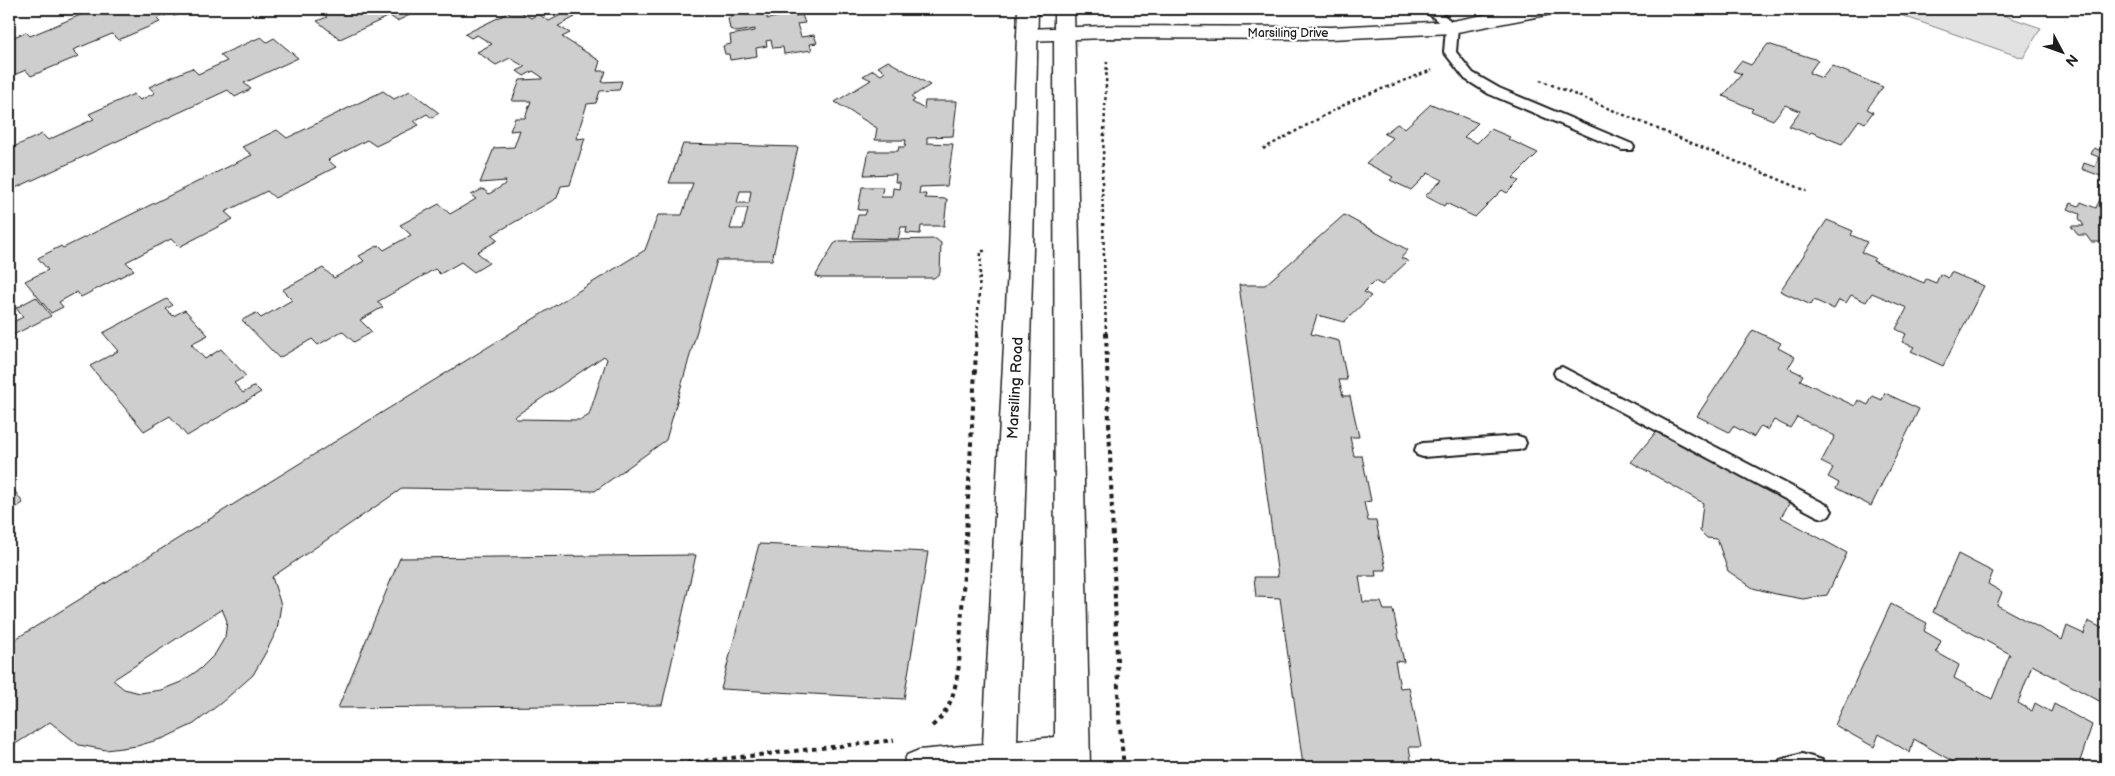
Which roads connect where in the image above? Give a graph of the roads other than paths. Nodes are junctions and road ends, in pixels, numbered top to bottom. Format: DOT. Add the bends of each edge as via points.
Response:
graph roads {
  1 [pos="1472,9"];
  2 [pos="1546,9"];
  3 [pos="1435,14"];
  4 [pos="1064,20"];
  5 [pos="1027,21"];
  6 [pos="1452,27"];
  7 [pos="1626,147"];
  8 [pos="1562,373"];
  9 [pos="1518,443"];
  10 [pos="1423,450"];
  11 [pos="1823,510"];
  12 [pos="1073,760"];
  13 [pos="999,763"];
  14 [pos="920,767"];
  15 [pos="1787,767"];
  16 [pos="1814,767"];
  1 -- 3 [label="street, Marsiling Drive"];
  2 -- 6 [label="street, Marsiling Drive"];
  3 -- 4 [label="street, Marsiling Drive" via="1355,18"];
  3 -- 6 [label="lane"];
  4 -- 5 [label="street, Marsiling Drive"];
  4 -- 6 [label="street, Marsiling Drive" via="1105,32 1331,33"];
  4 -- 12 [label="street"];
  5 -- 13 [label="street, Marsiling Road" via="1021,249"];
  6 -- 7 [label="lane" via="1450,52 1469,76 1494,92"];
  8 -- 11 [label="lane"];
  9 -- 10 [label="lane"];
  12 -- 13 [label="street"];
  13 -- 14 [label="street"];
  15 -- 16 [label="lane" via="1802,764"];
}
